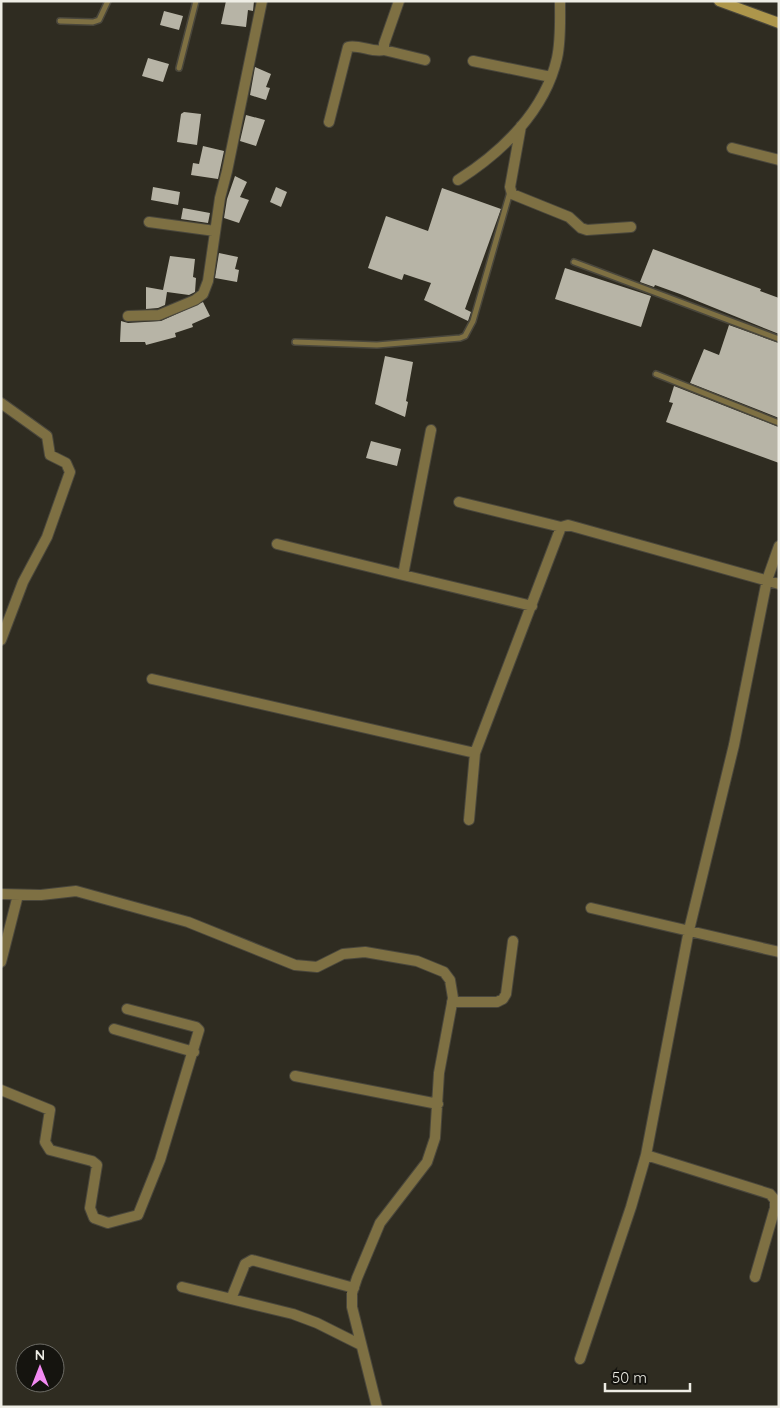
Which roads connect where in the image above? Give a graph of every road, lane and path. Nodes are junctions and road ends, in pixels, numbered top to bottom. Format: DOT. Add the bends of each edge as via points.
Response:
graph roads {
  1 [pos="108,1"];
  2 [pos="196,1"];
  3 [pos="262,1"];
  4 [pos="399,1"];
  5 [pos="560,1"];
  6 [pos="720,1"];
  7 [pos="60,21"];
  8 [pos="779,23"];
  9 [pos="384,50"];
  10 [pos="425,60"];
  11 [pos="473,61"];
  12 [pos="179,68"];
  13 [pos="551,77"];
  14 [pos="329,122"];
  15 [pos="522,125"];
  16 [pos="732,148"];
  17 [pos="779,160"];
  18 [pos="458,180"];
  19 [pos="510,190"];
  20 [pos="150,222"];
  21 [pos="631,227"];
  22 [pos="215,231"];
  23 [pos="574,262"];
  24 [pos="128,316"];
  25 [pos="779,339"];
  26 [pos="295,342"];
  27 [pos="656,374"];
  28 [pos="1,403"];
  29 [pos="779,423"];
  30 [pos="431,430"];
  31 [pos="459,502"];
  32 [pos="561,527"];
  33 [pos="277,544"];
  34 [pos="779,546"];
  35 [pos="403,575"];
  36 [pos="767,580"];
  37 [pos="779,584"];
  38 [pos="532,606"];
  39 [pos="1,640"];
  40 [pos="152,680"];
  41 [pos="475,753"];
  42 [pos="469,820"];
  43 [pos="1,894"];
  44 [pos="18,895"];
  45 [pos="591,908"];
  46 [pos="689,930"];
  47 [pos="512,941"];
  48 [pos="779,952"];
  49 [pos="1,962"];
  50 [pos="452,1002"];
  51 [pos="127,1009"];
  52 [pos="114,1029"];
  53 [pos="194,1052"];
  54 [pos="295,1076"];
  55 [pos="1,1090"];
  56 [pos="438,1104"];
  57 [pos="646,1155"];
  58 [pos="754,1277"];
  59 [pos="182,1287"];
  60 [pos="354,1288"];
  61 [pos="231,1299"];
  62 [pos="362,1345"];
  63 [pos="580,1359"];
  64 [pos="377,1407"];
  1 -- 7 [label="lane" via="99,20"];
  2 -- 12 [label="lane"];
  3 -- 22 [label="street"];
  4 -- 9 [label="street"];
  5 -- 13 [label="street" via="558,58"];
  6 -- 8 [label="main road"];
  9 -- 10 [label="street"];
  9 -- 14 [label="street" via="348,47"];
  11 -- 13 [label="street"];
  13 -- 15 [label="street" via="539,102"];
  15 -- 18 [label="street" via="497,152"];
  15 -- 19 [label="street"];
  16 -- 17 [label="street"];
  19 -- 21 [label="street" via="512,194 569,217 587,230"];
  19 -- 26 [label="lane" via="473,321 465,336 377,345"];
  20 -- 22 [label="street"];
  22 -- 24 [label="street" via="203,294 159,315"];
  23 -- 25 [label="lane"];
  27 -- 29 [label="lane"];
  28 -- 39 [label="street" via="47,436 50,455 66,462 70,472 47,536 23,582"];
  30 -- 35 [label="street"];
  31 -- 32 [label="street"];
  32 -- 36 [label="street" via="568,525"];
  32 -- 38 [label="street"];
  33 -- 35 [label="street"];
  34 -- 36 [label="street"];
  35 -- 38 [label="street"];
  36 -- 37 [label="street"];
  36 -- 46 [label="street" via="734,745"];
  38 -- 41 [label="street"];
  40 -- 41 [label="street"];
  41 -- 42 [label="street"];
  43 -- 44 [label="street"];
  44 -- 49 [label="street"];
  44 -- 50 [label="street" via="85,893 188,922 279,960 308,968 354,951 398,956 444,972 453,988"];
  45 -- 46 [label="street"];
  46 -- 48 [label="street"];
  46 -- 57 [label="street"];
  47 -- 50 [label="street" via="503,999 497,1002"];
  50 -- 56 [label="street" via="439,1073"];
  51 -- 53 [label="street" via="198,1028"];
  52 -- 53 [label="street"];
  53 -- 55 [label="street" via="141,1211 134,1217 112,1222 104,1223 90,1212 95,1163 50,1150 45,1142 50,1110"];
  54 -- 56 [label="street"];
  56 -- 60 [label="street" via="435,1138 427,1162 380,1223"];
  57 -- 58 [label="street" via="770,1194 775,1208"];
  57 -- 63 [label="street"];
  59 -- 61 [label="street"];
  60 -- 61 [label="street" via="252,1260 245,1264"];
  60 -- 62 [label="street" via="352,1308"];
  61 -- 62 [label="street" via="298,1316"];
  62 -- 64 [label="street"];
}
